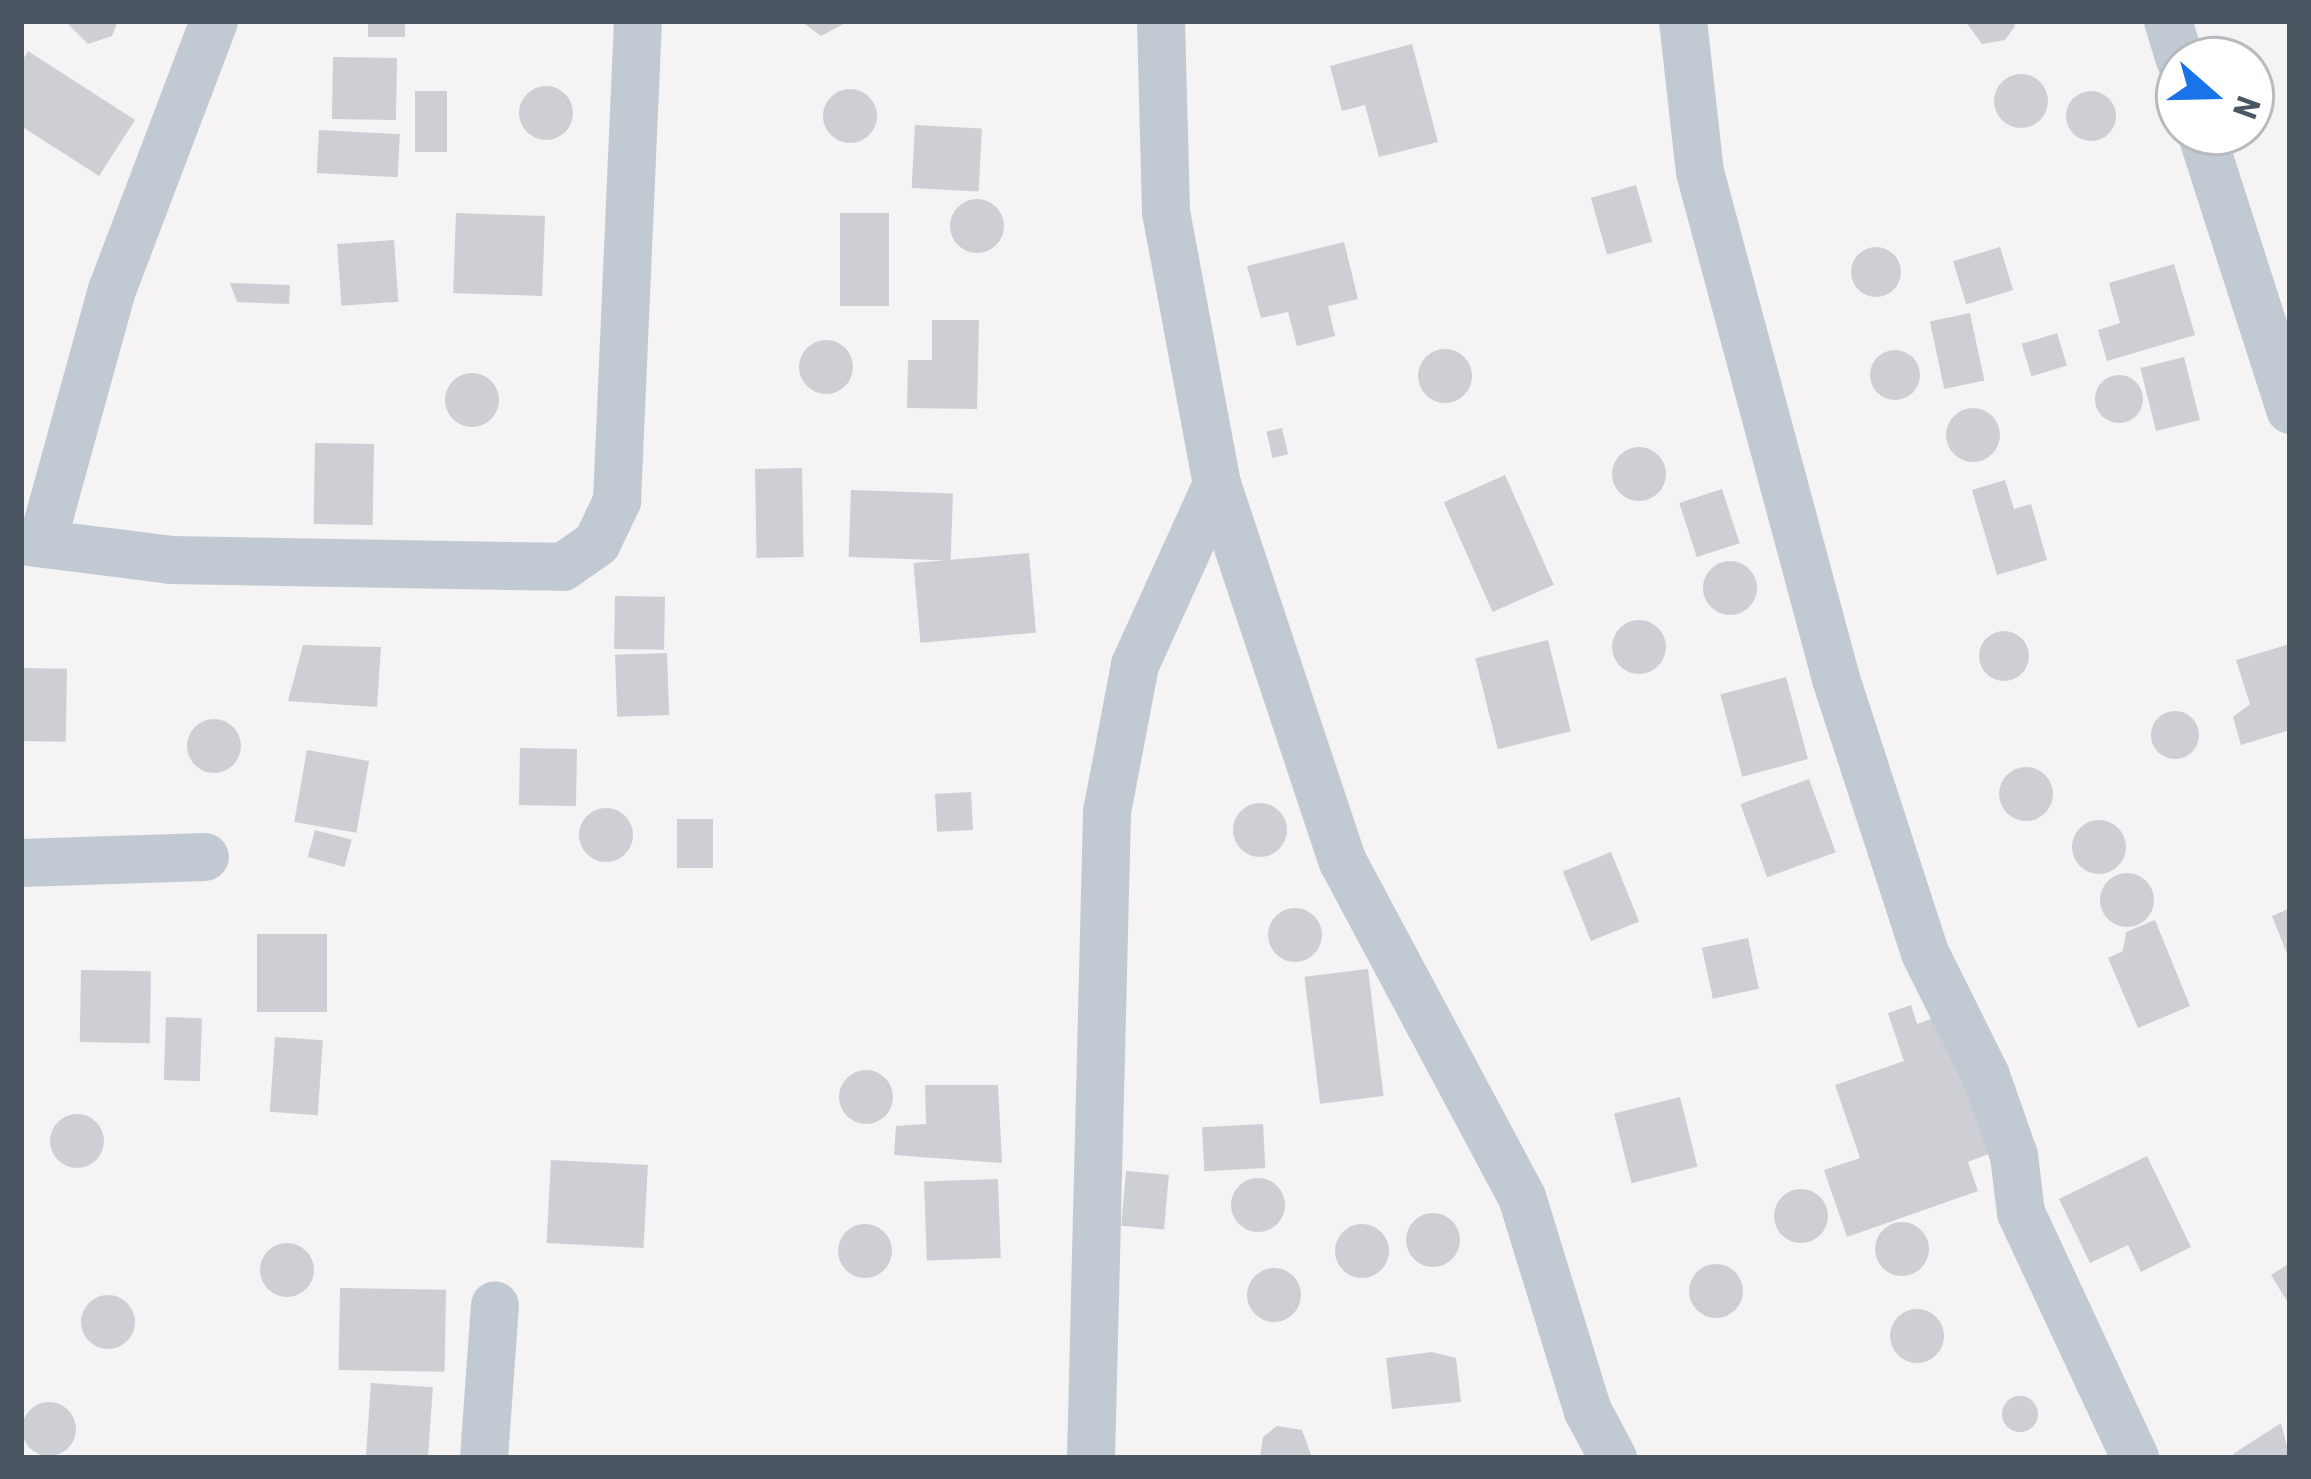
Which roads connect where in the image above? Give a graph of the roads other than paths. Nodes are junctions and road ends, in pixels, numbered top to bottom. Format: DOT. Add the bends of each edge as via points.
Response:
graph roads {
  1 [pos="214,21"];
  2 [pos="638,21"];
  3 [pos="1161,21"];
  4 [pos="1683,21"];
  5 [pos="2209,156"];
  6 [pos="2290,410"];
  7 [pos="1217,484"];
  8 [pos="32,541"];
  9 [pos="205,857"];
  10 [pos="21,863"];
  11 [pos="495,1305"];
  12 [pos="484,1458"];
  13 [pos="1091,1458"];
  14 [pos="1612,1458"];
  15 [pos="2135,1458"];
  1 -- 8 [label="street" via="112,290"];
  2 -- 8 [label="street" via="617,501 597,543 563,567 172,560"];
  3 -- 7 [label="street" via="1166,212"];
  4 -- 15 [label="street" via="1700,172 1836,679 1925,953 1986,1076 2014,1156 2021,1213"];
  5 -- 6 [label="street"];
  7 -- 13 [label="street" via="1135,665 1107,812"];
  7 -- 14 [label="street" via="1343,862 1522,1197 1588,1411"];
  9 -- 10 [label="street"];
  11 -- 12 [label="street"];
}
